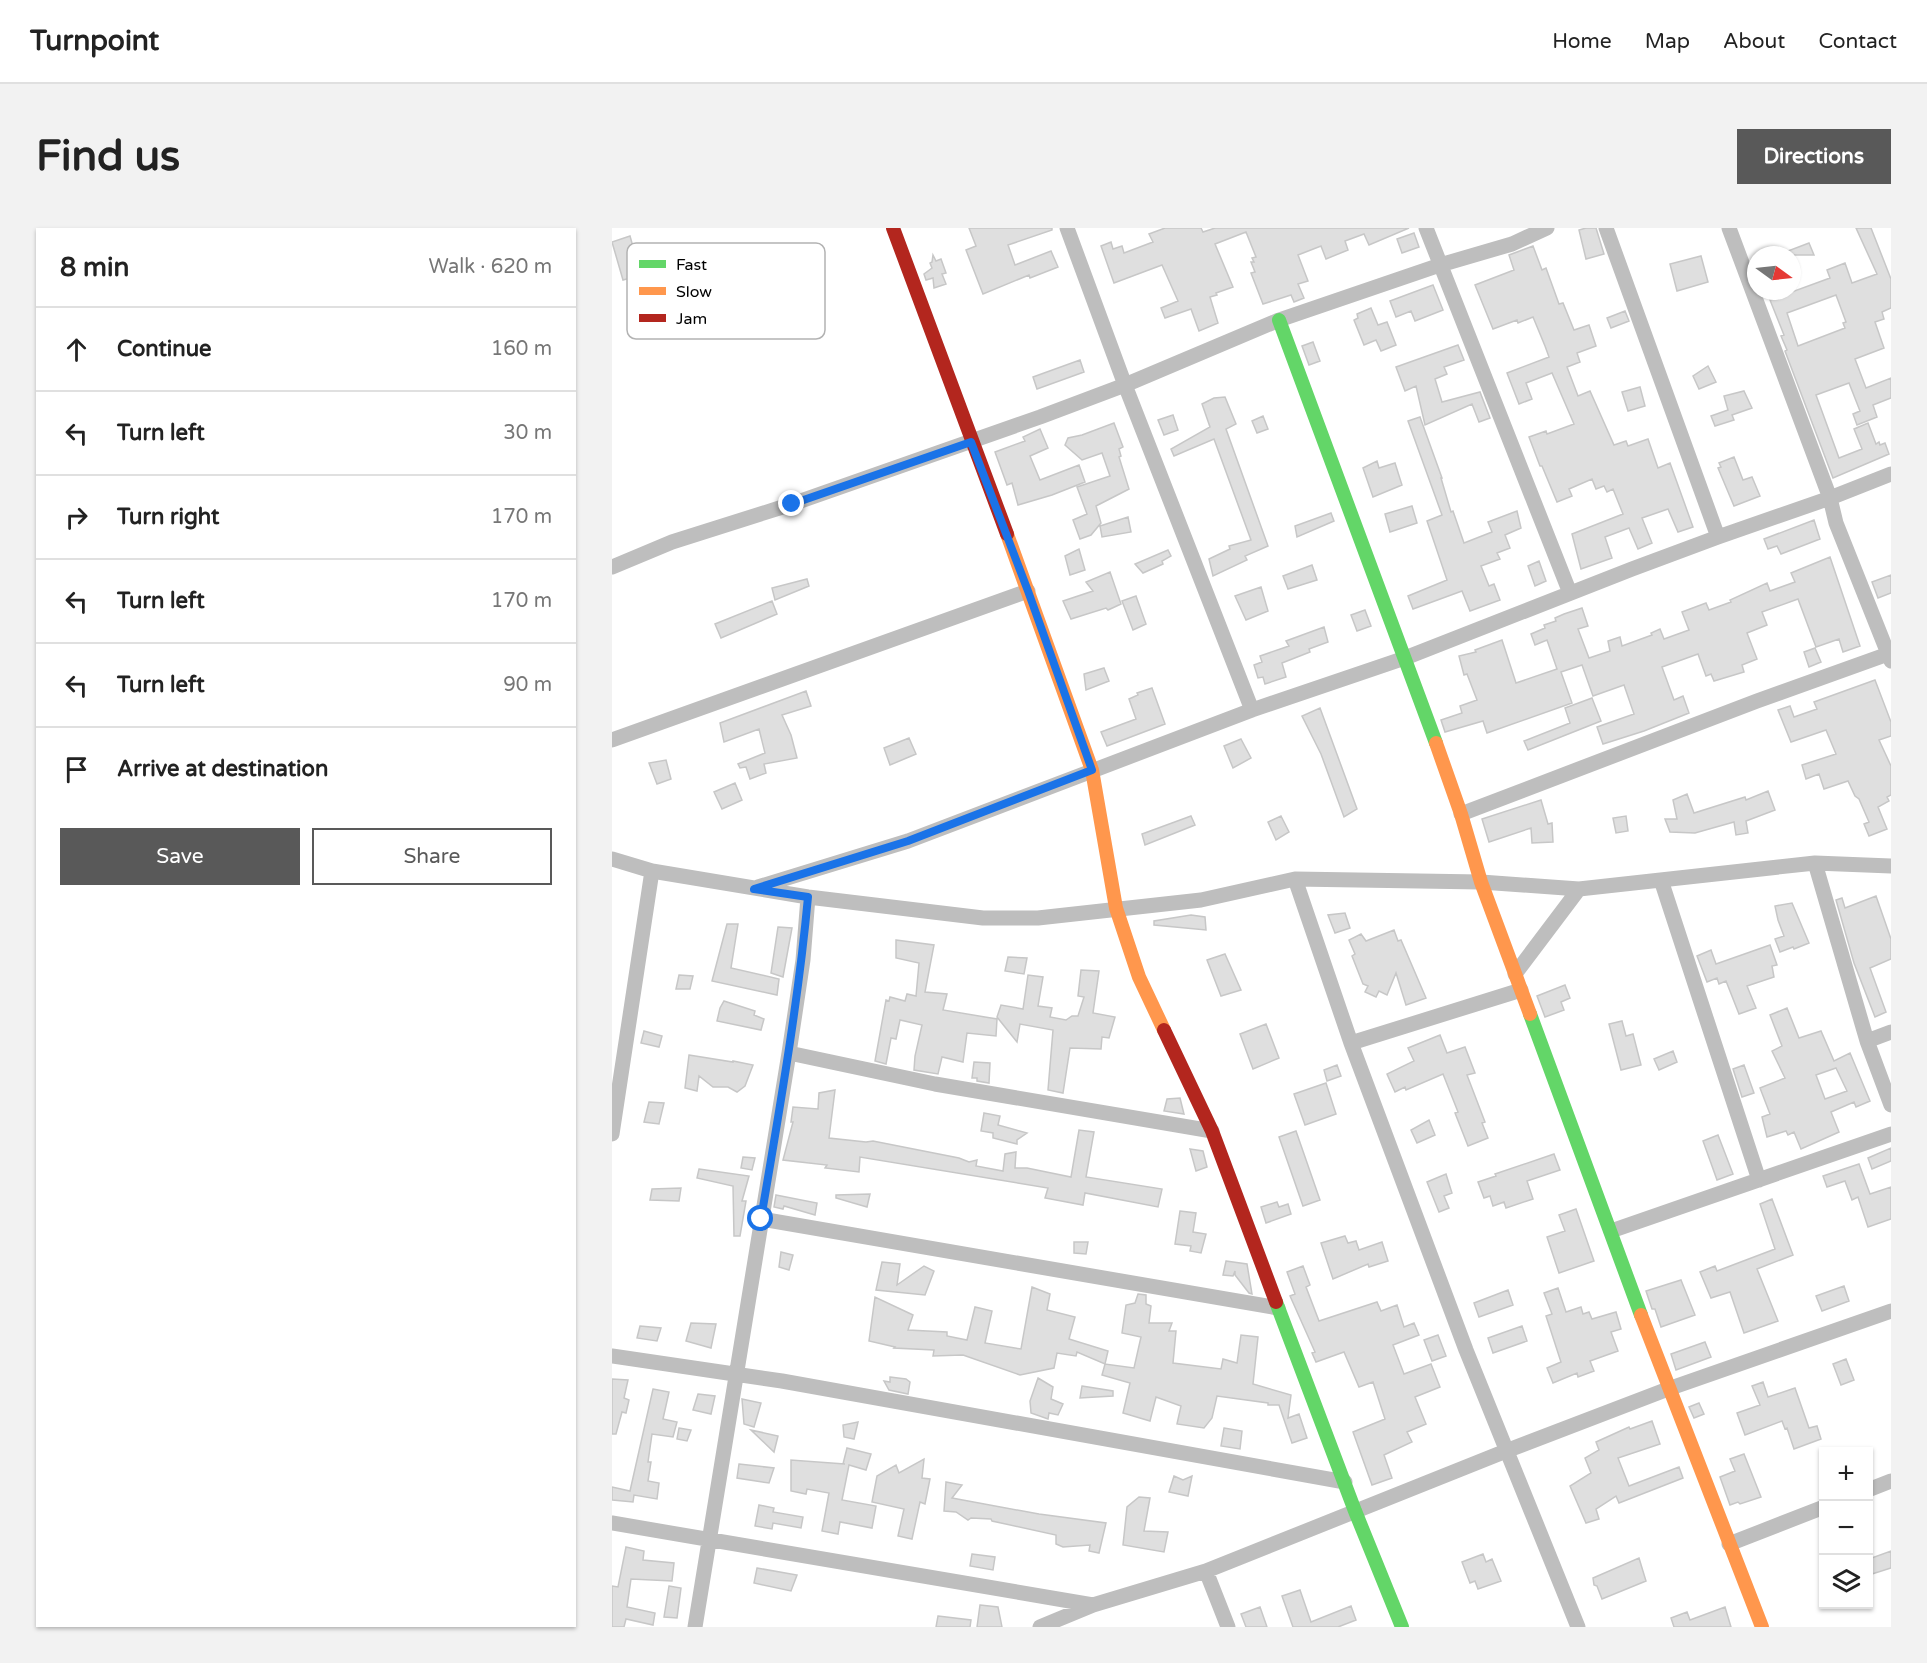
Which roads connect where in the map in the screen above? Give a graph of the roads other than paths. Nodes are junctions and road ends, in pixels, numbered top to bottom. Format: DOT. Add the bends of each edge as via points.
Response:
graph roads {
  1 [pos="892,228"];
  2 [pos="1067,228"];
  3 [pos="1426,228"];
  4 [pos="1547,228"];
  5 [pos="1606,228"];
  6 [pos="1733,229"];
  7 [pos="1440,265"];
  8 [pos="1279,320"];
  9 [pos="1125,385"];
  10 [pos="971,442"];
  11 [pos="1891,474"];
  12 [pos="1830,498"];
  13 [pos="1718,537"];
  14 [pos="612,567"];
  15 [pos="1028,591"];
  16 [pos="1570,593"];
  17 [pos="1890,657"];
  18 [pos="1405,658"];
  19 [pos="1251,710"];
  20 [pos="612,740"];
  21 [pos="1092,770"];
  22 [pos="1461,814"];
  23 [pos="612,859"];
  24 [pos="1815,863"];
  25 [pos="1891,866"];
  26 [pos="652,871"];
  27 [pos="1295,879"];
  28 [pos="1661,880"];
  29 [pos="1480,882"];
  30 [pos="754,889"];
  31 [pos="1579,889"];
  32 [pos="808,897"];
  33 [pos="1116,908"];
  34 [pos="1515,974"];
  35 [pos="1521,990"];
  36 [pos="1891,1032"];
  37 [pos="1867,1041"];
  38 [pos="1351,1043"];
  39 [pos="789,1053"];
  40 [pos="1891,1105"];
  41 [pos="1212,1131"];
  42 [pos="612,1134"];
  43 [pos="1891,1134"];
  44 [pos="1759,1179"];
  45 [pos="761,1219"];
  46 [pos="1611,1231"];
  47 [pos="1278,1308"];
  48 [pos="1891,1311"];
  49 [pos="612,1356"];
  50 [pos="736,1373"];
  51 [pos="1668,1389"];
  52 [pos="1506,1450"];
  53 [pos="1891,1481"];
  54 [pos="1345,1482"];
  55 [pos="1873,1488"];
  56 [pos="1819,1509"];
  57 [pos="1355,1511"];
  58 [pos="612,1523"];
  59 [pos="710,1541"];
  60 [pos="1730,1544"];
  61 [pos="1206,1571"];
  62 [pos="1093,1605"];
  63 [pos="1045,1626"];
  64 [pos="695,1627"];
  65 [pos="1228,1627"];
  66 [pos="1402,1627"];
  67 [pos="1578,1627"];
  68 [pos="1762,1627"];
  1 -- 10 [label="street"];
  2 -- 9 [label="street"];
  3 -- 7 [label="street"];
  4 -- 7 [label="street" via="1512,244"];
  5 -- 13 [label="street"];
  6 -- 12 [label="street"];
  7 -- 8 [label="street"];
  7 -- 16 [label="street"];
  8 -- 9 [label="street"];
  8 -- 18 [label="street"];
  9 -- 10 [label="street"];
  9 -- 19 [label="street"];
  10 -- 14 [label="street" via="672,542"];
  10 -- 15 [label="street"];
  11 -- 12 [label="street"];
  12 -- 13 [label="street"];
  12 -- 17 [label="street" via="1836,523"];
  13 -- 16 [label="street"];
  15 -- 20 [label="street"];
  15 -- 21 [label="street"];
  16 -- 18 [label="street"];
  17 -- 22 [label="street" via="1746,705"];
  18 -- 19 [label="street"];
  18 -- 22 [label="street"];
  19 -- 21 [label="street"];
  21 -- 30 [label="street" via="908,841"];
  21 -- 33 [label="street"];
  22 -- 29 [label="street"];
  23 -- 26 [label="street"];
  24 -- 25 [label="street"];
  24 -- 28 [label="street"];
  24 -- 37 [label="street"];
  26 -- 30 [label="street"];
  26 -- 42 [label="street"];
  27 -- 29 [label="street"];
  27 -- 33 [label="street" via="1201,900"];
  27 -- 38 [label="street"];
  28 -- 31 [label="street"];
  28 -- 44 [label="street"];
  29 -- 31 [label="street"];
  29 -- 34 [label="street"];
  30 -- 32 [label="street"];
  31 -- 34 [label="street"];
  32 -- 33 [label="street" via="984,918 1038,918"];
  32 -- 39 [label="street"];
  33 -- 41 [label="street" via="1139,978"];
  34 -- 35 [label="street"];
  35 -- 38 [label="street"];
  35 -- 46 [label="street"];
  36 -- 37 [label="street"];
  37 -- 40 [label="street"];
  38 -- 52 [label="street"];
  39 -- 41 [label="street" via="935,1084"];
  39 -- 45 [label="street"];
  41 -- 47 [label="street"];
  43 -- 44 [label="street"];
  44 -- 46 [label="street"];
  45 -- 47 [label="street"];
  45 -- 50 [label="street"];
  46 -- 51 [label="street"];
  47 -- 54 [label="street"];
  48 -- 51 [label="street"];
  49 -- 50 [label="street"];
  50 -- 54 [label="street"];
  50 -- 59 [label="street"];
  51 -- 52 [label="street"];
  51 -- 60 [label="street"];
  52 -- 57 [label="street"];
  52 -- 67 [label="street"];
  53 -- 55 [label="street"];
  54 -- 57 [label="street"];
  56 -- 60 [label="street"];
  57 -- 61 [label="street"];
  57 -- 66 [label="street"];
  58 -- 59 [label="street"];
  59 -- 62 [label="street"];
  59 -- 64 [label="street"];
  60 -- 68 [label="street"];
  61 -- 62 [label="street"];
  61 -- 65 [label="street"];
  62 -- 63 [label="street"];
}
